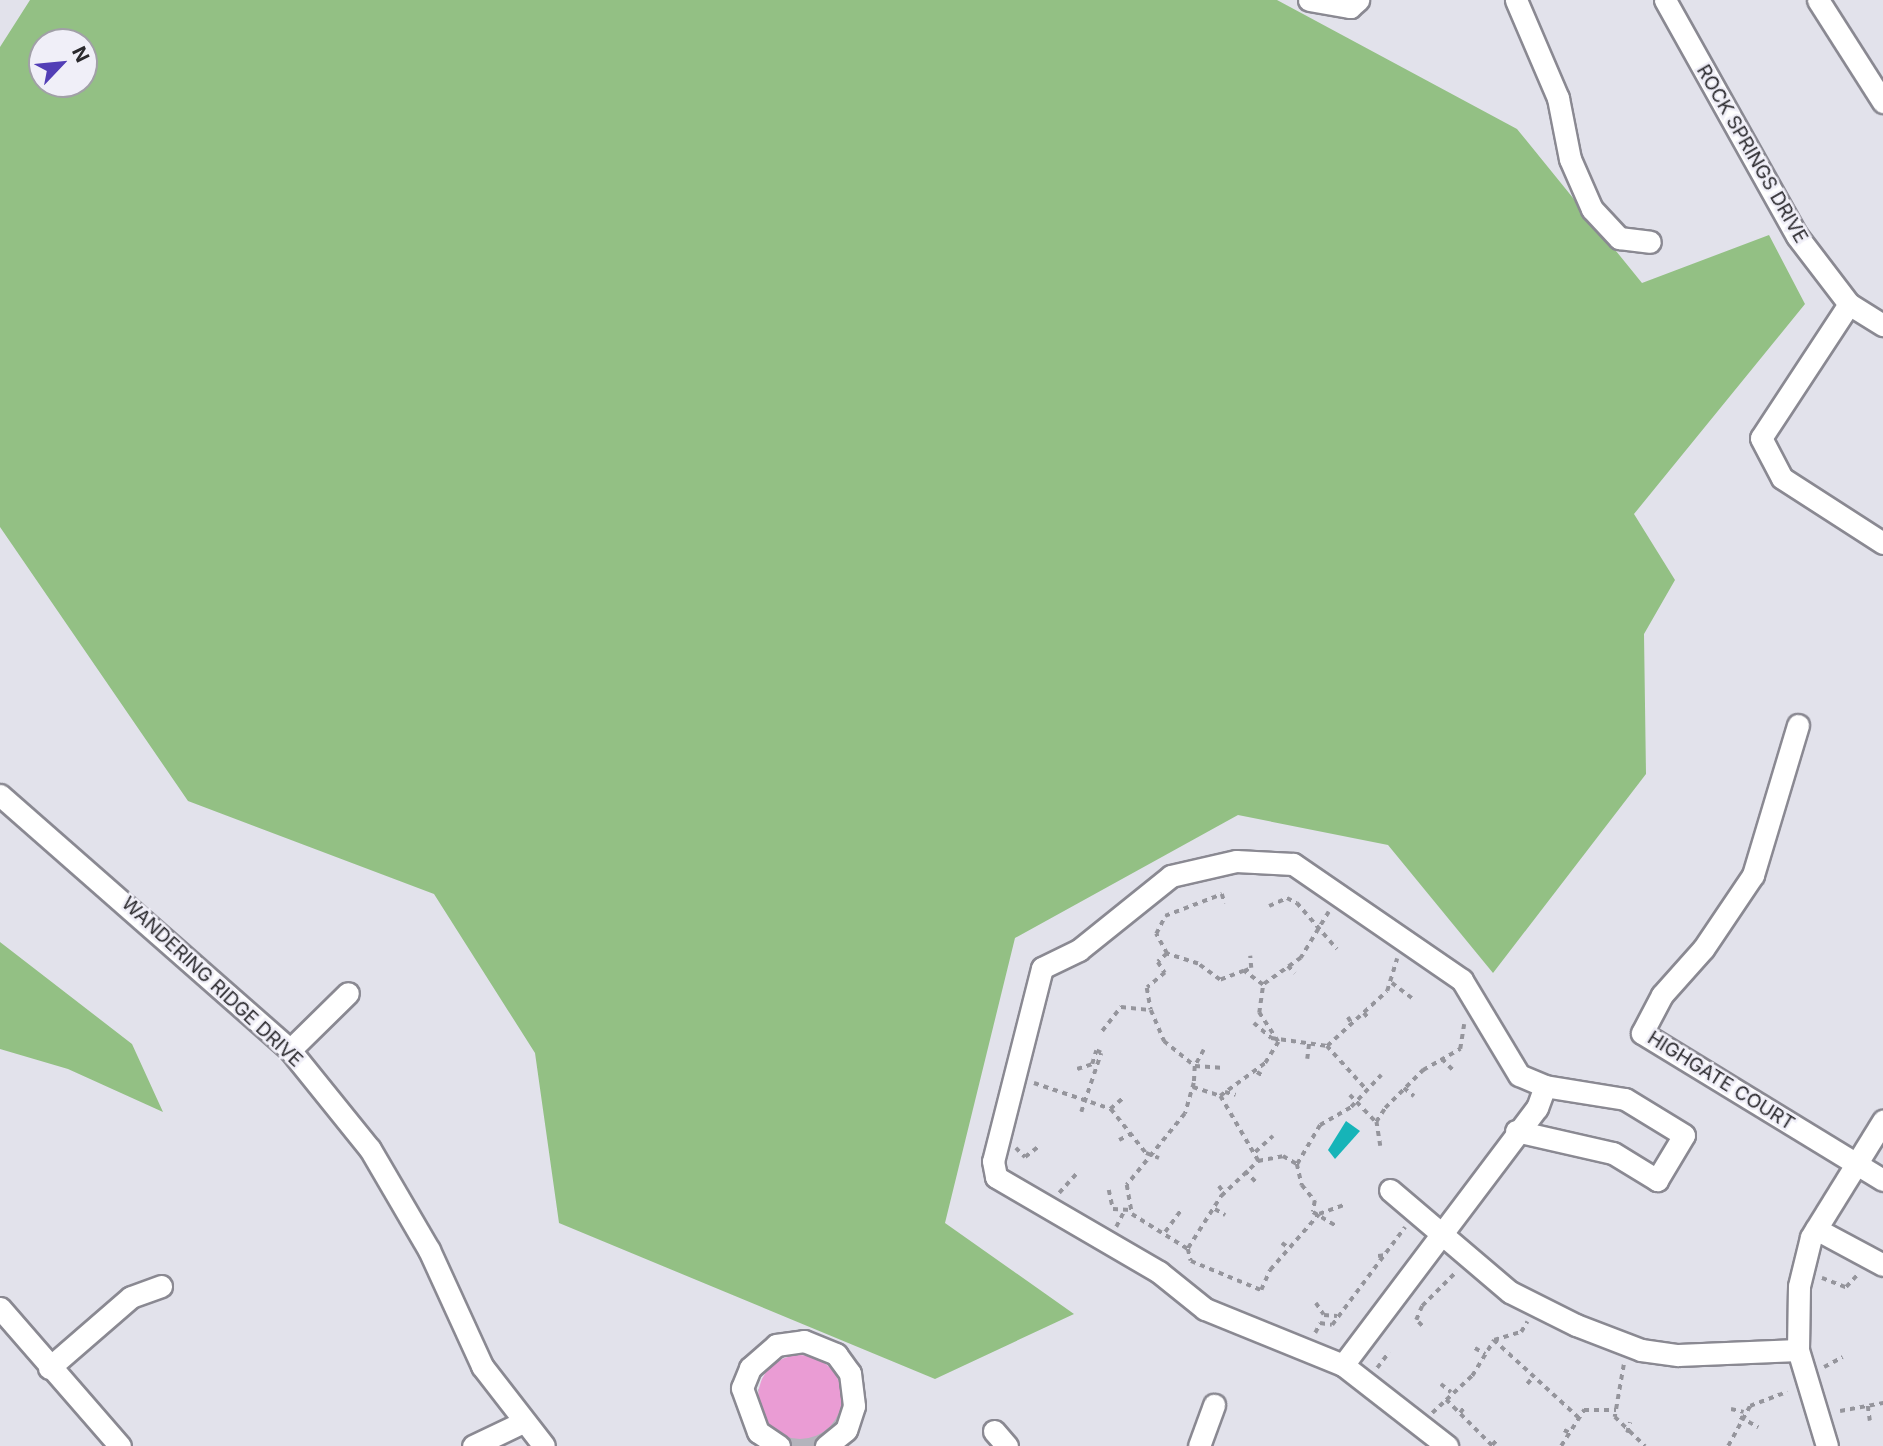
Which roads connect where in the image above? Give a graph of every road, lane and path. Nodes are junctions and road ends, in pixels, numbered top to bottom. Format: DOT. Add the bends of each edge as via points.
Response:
graph roads {
  1 [pos="1309,0"];
  2 [pos="1358,0"];
  3 [pos="1516,0"];
  4 [pos="1665,0"];
  5 [pos="1818,0"];
  6 [pos="1883,102"];
  7 [pos="1650,242"];
  8 [pos="1849,304"];
  9 [pos="1883,325"];
  10 [pos="1883,543"];
  11 [pos="1798,725"];
  12 [pos="0,795"];
  13 [pos="1340,898"];
  14 [pos="1225,904"];
  15 [pos="1269,906"];
  16 [pos="1316,930"];
  17 [pos="1409,945"];
  18 [pos="1336,949"];
  19 [pos="1167,954"];
  20 [pos="1250,956"];
  21 [pos="1288,966"];
  22 [pos="1244,971"];
  23 [pos="1295,973"];
  24 [pos="1392,983"];
  25 [pos="1263,985"];
  26 [pos="1378,991"];
  27 [pos="348,993"];
  28 [pos="1382,996"];
  29 [pos="1412,998"];
  30 [pos="1151,1010"];
  31 [pos="1364,1013"];
  32 [pos="1348,1017"];
  33 [pos="1370,1020"];
  34 [pos="1254,1023"];
  35 [pos="1352,1024"];
  36 [pos="1464,1024"];
  37 [pos="1102,1031"];
  38 [pos="1277,1039"];
  39 [pos="1309,1042"];
  40 [pos="1327,1046"];
  41 [pos="290,1050"];
  42 [pos="1204,1050"];
  43 [pos="1307,1059"];
  44 [pos="1442,1059"];
  45 [pos="1195,1066"];
  46 [pos="1221,1068"];
  47 [pos="1077,1069"];
  48 [pos="1453,1070"];
  49 [pos="1257,1072"];
  50 [pos="1381,1075"];
  51 [pos="1265,1077"];
  52 [pos="1036,1084"];
  53 [pos="1545,1086"];
  54 [pos="1193,1087"];
  55 [pos="1404,1088"];
  56 [pos="1366,1089"];
  57 [pos="1225,1092"];
  58 [pos="1236,1095"];
  59 [pos="1220,1096"];
  60 [pos="1350,1096"];
  61 [pos="1414,1096"];
  62 [pos="1086,1098"];
  63 [pos="1122,1099"];
  64 [pos="1353,1105"];
  65 [pos="1110,1109"];
  66 [pos="1081,1112"];
  67 [pos="1883,1121"];
  68 [pos="1376,1122"];
  69 [pos="1516,1131"];
  70 [pos="1131,1134"];
  71 [pos="1273,1136"];
  72 [pos="1119,1140"];
  73 [pos="998,1144"];
  74 [pos="1380,1146"];
  75 [pos="1038,1147"];
  76 [pos="1255,1152"];
  77 [pos="1146,1153"];
  78 [pos="1159,1158"];
  79 [pos="1258,1161"];
  80 [pos="1297,1164"];
  81 [pos="1857,1166"];
  82 [pos="1245,1171"];
  83 [pos="1077,1174"];
  84 [pos="1883,1181"];
  85 [pos="1259,1185"];
  86 [pos="1219,1186"];
  87 [pos="1109,1190"];
  88 [pos="1390,1190"];
  89 [pos="1224,1193"];
  90 [pos="1346,1204"];
  91 [pos="1215,1209"];
  92 [pos="1050,1210"];
  93 [pos="1131,1210"];
  94 [pos="1181,1210"];
  95 [pos="1318,1214"];
  96 [pos="1414,1214"];
  97 [pos="1224,1215"];
  98 [pos="1335,1225"];
  99 [pos="1816,1229"];
  100 [pos="1165,1232"];
  101 [pos="1438,1237"];
  102 [pos="1282,1243"];
  103 [pos="1289,1248"];
  104 [pos="1188,1249"];
  105 [pos="1386,1255"];
  106 [pos="1378,1256"];
  107 [pos="1875,1260"];
  108 [pos="1457,1271"];
  109 [pos="1818,1275"];
  110 [pos="161,1286"];
  111 [pos="1316,1303"];
  112 [pos="0,1308"];
  113 [pos="1339,1316"];
  114 [pos="1527,1322"];
  115 [pos="1422,1326"];
  116 [pos="1494,1340"];
  117 [pos="1475,1349"];
  118 [pos="1308,1350"];
  119 [pos="1798,1350"];
  120 [pos="1485,1354"];
  121 [pos="1843,1357"];
  122 [pos="1622,1361"];
  123 [pos="1343,1365"];
  124 [pos="1824,1367"];
  125 [pos="49,1368"];
  126 [pos="1533,1377"];
  127 [pos="1441,1384"];
  128 [pos="1527,1384"];
  129 [pos="1451,1392"];
  130 [pos="1787,1392"];
  131 [pos="1883,1403"];
  132 [pos="1214,1405"];
  133 [pos="1465,1406"];
  134 [pos="1868,1406"];
  135 [pos="1731,1409"];
  136 [pos="1616,1410"];
  137 [pos="1840,1411"];
  138 [pos="1744,1412"];
  139 [pos="1460,1413"];
  140 [pos="1741,1417"];
  141 [pos="1578,1418"];
  142 [pos="1870,1421"];
  143 [pos="1630,1422"];
  144 [pos="521,1423"];
  145 [pos="1758,1427"];
  146 [pos="1564,1430"];
  147 [pos="1570,1433"];
  148 [pos="1628,1433"];
  149 [pos="1498,1439"];
  150 [pos="120,1446"];
  151 [pos="473,1446"];
  152 [pos="544,1446"];
  153 [pos="779,1446"];
  154 [pos="826,1446"];
  155 [pos="1199,1446"];
  156 [pos="1447,1446"];
  157 [pos="1492,1446"];
  158 [pos="1561,1446"];
  159 [pos="1645,1446"];
  160 [pos="1728,1446"];
  161 [pos="1827,1446"];
  1 -- 2 [label="street" via="1350,7"];
  3 -- 7 [label="street" via="1558,98 1570,159 1592,209 1619,238"];
  4 -- 8 [label="street, ROCK SPRINGS DRIVE" via="1797,236"];
  5 -- 6 [label="street"];
  8 -- 9 [label="street, ROCK SPRINGS DRIVE"];
  8 -- 10 [label="street" via="1760,438 1782,478"];
  11 -- 81 [label="street, HIGHGATE COURT" via="1753,875 1703,949 1662,995 1642,1033"];
  12 -- 41 [label="street, WANDERING RIDGE DRIVE"];
  13 -- 16 [label="path"];
  13 -- 17 [label="street"];
  13 -- 73 [label="street" via="1293,864 1264,860 1158,884 1079,950 1042,968"];
  14 -- 19 [label="path" via="1222,894 1214,895 1165,916 1156,934"];
  15 -- 16 [label="path" via="1287,898"];
  16 -- 18 [label="path"];
  16 -- 21 [label="path" via="1301,958"];
  17 -- 24 [label="path" via="1393,965"];
  17 -- 53 [label="street" via="1462,980 1518,1075"];
  19 -- 22 [label="path" via="1198,964 1220,980"];
  19 -- 30 [label="path" via="1158,962 1165,973 1147,988"];
  20 -- 22 [label="path"];
  21 -- 23 [label="path"];
  21 -- 25 [label="path"];
  22 -- 25 [label="path"];
  24 -- 28 [label="path"];
  24 -- 29 [label="path"];
  25 -- 38 [label="path" via="1259,1013"];
  26 -- 28 [label="path"];
  27 -- 41 [label="street"];
  28 -- 31 [label="path"];
  30 -- 37 [label="path" via="1121,1007"];
  30 -- 45 [label="path" via="1164,1041"];
  31 -- 33 [label="path"];
  31 -- 35 [label="path"];
  32 -- 35 [label="path"];
  34 -- 38 [label="path"];
  35 -- 40 [label="path"];
  36 -- 44 [label="path" via="1460,1049"];
  38 -- 39 [label="path"];
  38 -- 49 [label="path"];
  39 -- 40 [label="path"];
  39 -- 43 [label="path"];
  40 -- 56 [label="path"];
  41 -- 144 [label="street, WANDERING RIDGE DRIVE" via="370,1149 429,1250 482,1366"];
  42 -- 45 [label="path"];
  44 -- 48 [label="path"];
  44 -- 55 [label="path"];
  45 -- 46 [label="path"];
  45 -- 54 [label="path"];
  47 -- 62 [label="path" via="1101,1053"];
  49 -- 51 [label="path"];
  49 -- 57 [label="path"];
  50 -- 56 [label="path"];
  52 -- 62 [label="path" via="1069,1100"];
  53 -- 69 [label="street"];
  53 -- 69 [label="street" via="1625,1099 1684,1135 1657,1180 1613,1153"];
  54 -- 59 [label="path"];
  54 -- 77 [label="path" via="1185,1114"];
  55 -- 61 [label="path"];
  55 -- 68 [label="path"];
  56 -- 64 [label="path"];
  57 -- 58 [label="path"];
  57 -- 59 [label="path"];
  59 -- 76 [label="path"];
  60 -- 64 [label="path"];
  62 -- 65 [label="path"];
  62 -- 66 [label="path"];
  63 -- 65 [label="path"];
  64 -- 68 [label="path"];
  64 -- 80 [label="path" via="1320,1125"];
  65 -- 70 [label="path"];
  67 -- 81 [label="street"];
  68 -- 74 [label="path"];
  69 -- 101 [label="street"];
  70 -- 72 [label="path"];
  70 -- 77 [label="path"];
  71 -- 76 [label="path"];
  73 -- 75 [label="path" via="1025,1157"];
  73 -- 92 [label="street" via="996,1177"];
  76 -- 79 [label="path"];
  77 -- 78 [label="path"];
  77 -- 93 [label="path" via="1127,1185"];
  79 -- 80 [label="path" via="1283,1156"];
  79 -- 82 [label="path"];
  80 -- 95 [label="path"];
  81 -- 84 [label="street, HIGHGATE COURT"];
  81 -- 99 [label="street"];
  82 -- 85 [label="path"];
  82 -- 89 [label="path"];
  83 -- 92 [label="path"];
  86 -- 89 [label="path"];
  87 -- 93 [label="path" via="1113,1209"];
  88 -- 96 [label="street"];
  89 -- 91 [label="path"];
  90 -- 95 [label="path"];
  91 -- 97 [label="path"];
  91 -- 104 [label="path" via="1195,1229"];
  92 -- 118 [label="street" via="1159,1272 1205,1308"];
  93 -- 100 [label="path"];
  94 -- 100 [label="path"];
  95 -- 98 [label="path"];
  95 -- 103 [label="path"];
  96 -- 101 [label="street"];
  96 -- 105 [label="path"];
  99 -- 107 [label="street"];
  99 -- 119 [label="street" via="1799,1286"];
  100 -- 104 [label="path"];
  101 -- 119 [label="street" via="1510,1292 1641,1350 1678,1355"];
  101 -- 123 [label="street"];
  102 -- 103 [label="path"];
  103 -- 104 [label="path" via="1261,1290 1199,1267"];
  105 -- 106 [label="path"];
  105 -- 113 [label="path"];
  107 -- 109 [label="path" via="1846,1287"];
  108 -- 115 [label="path" via="1422,1306 1416,1320"];
  110 -- 125 [label="street" via="131,1297"];
  111 -- 113 [label="path" via="1324,1315"];
  112 -- 125 [label="street"];
  113 -- 118 [label="path" via="1332,1325 1320,1323"];
  114 -- 116 [label="path" via="1521,1332"];
  116 -- 120 [label="path"];
  116 -- 126 [label="path"];
  117 -- 120 [label="path"];
  118 -- 123 [label="street"];
  119 -- 161 [label="street"];
  120 -- 129 [label="path"];
  121 -- 124 [label="path"];
  122 -- 136 [label="path"];
  123 -- 156 [label="street"];
  125 -- 150 [label="street"];
  126 -- 128 [label="path"];
  126 -- 141 [label="path"];
  127 -- 129 [label="path"];
  129 -- 139 [label="path" via="1446,1400"];
  130 -- 138 [label="path"];
  131 -- 134 [label="path"];
  132 -- 155 [label="street"];
  133 -- 139 [label="path"];
  134 -- 137 [label="path"];
  134 -- 142 [label="path"];
  135 -- 138 [label="path"];
  136 -- 141 [label="path" via="1591,1407"];
  136 -- 148 [label="path"];
  138 -- 140 [label="path"];
  139 -- 157 [label="path"];
  140 -- 145 [label="path"];
  140 -- 160 [label="path"];
  141 -- 147 [label="path"];
  143 -- 148 [label="path"];
  144 -- 151 [label="street"];
  144 -- 152 [label="street, WANDERING RIDGE DRIVE"];
  146 -- 147 [label="path"];
  147 -- 158 [label="path"];
  148 -- 159 [label="path"];
  149 -- 157 [label="path"];
  153 -- 154 [label="street" via="758,1432 742,1388 750,1368 776,1345 804,1341 836,1354 850,1373 854,1406 846,1430"];
}
